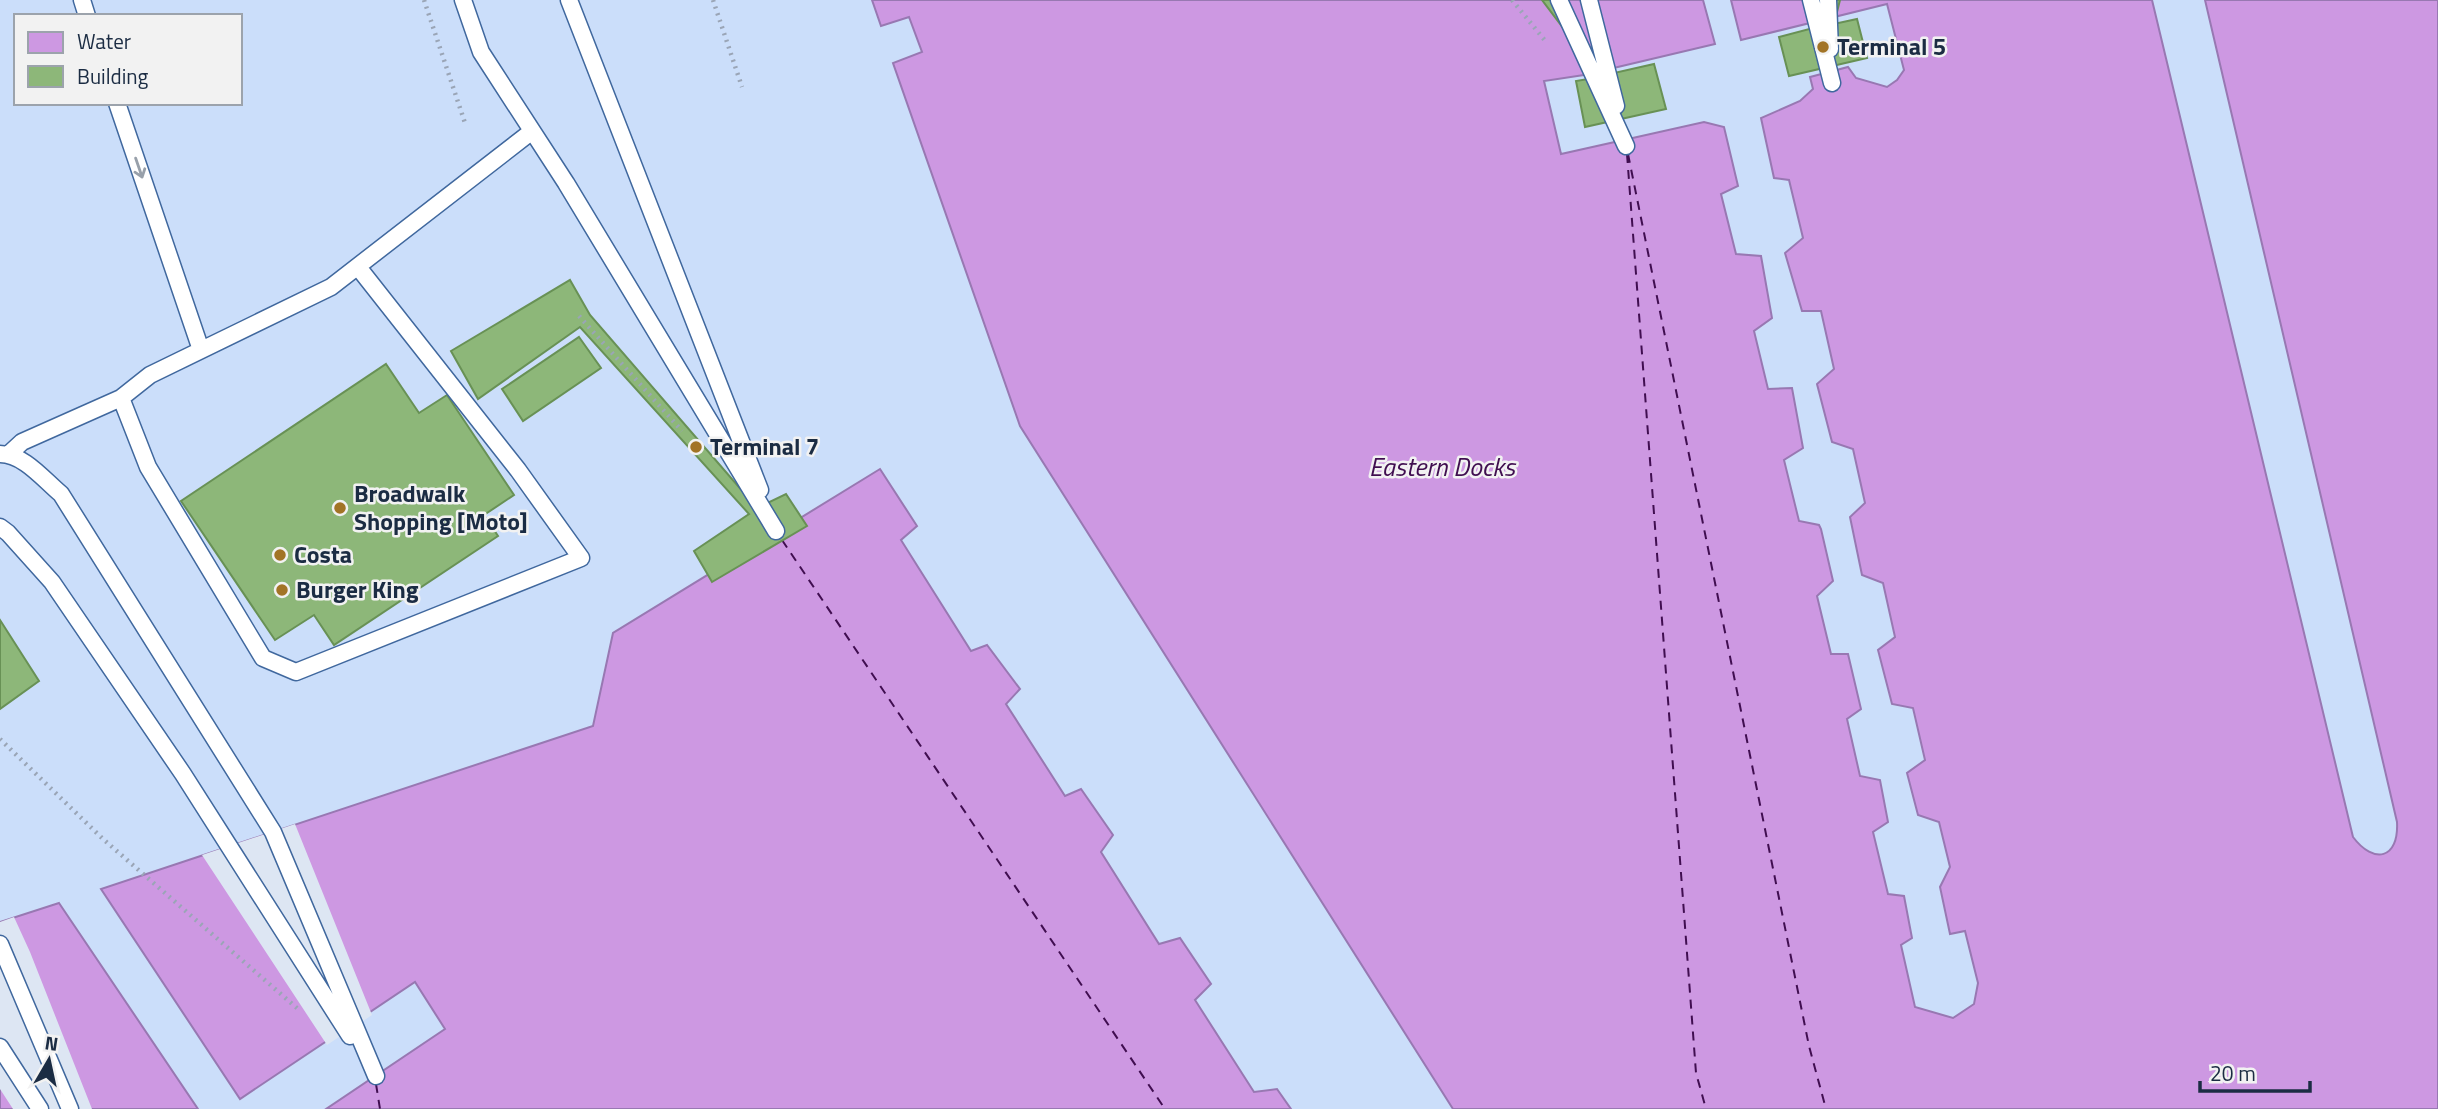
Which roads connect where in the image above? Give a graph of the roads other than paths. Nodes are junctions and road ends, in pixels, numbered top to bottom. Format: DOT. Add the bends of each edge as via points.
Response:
graph roads {
  1 [pos="463,0"];
  2 [pos="1559,0"];
  3 [pos="1589,0"];
  4 [pos="1811,0"];
  5 [pos="1828,0"];
  6 [pos="570,3"];
  7 [pos="118,105"];
  8 [pos="531,132"];
  9 [pos="358,267"];
  10 [pos="201,350"];
  11 [pos="121,398"];
  12 [pos="5,454"];
  13 [pos="0,527"];
  14 [pos="0,944"];
  15 [pos="0,1047"];
  16 [pos="40,1109"];
  17 [pos="70,1109"];
  1 -- 8 [label="lane" via="481,52"];
  2 -- 3 [label="lane" via="1626,146"];
  4 -- 5 [label="lane" via="1832,83"];
  6 -- 8 [label="lane" via="776,531"];
  7 -- 10 [label="lane, one-way"];
  8 -- 9 [label="lane"];
  9 -- 10 [label="lane" via="311,299"];
  9 -- 11 [label="lane" via="518,470 581,558 296,672 263,658 148,467"];
  10 -- 11 [label="lane" via="150,375"];
  11 -- 12 [label="lane"];
  12 -- 13 [label="lane" via="33,468 61,494 272,832 376,1076 183,774 52,582"];
  14 -- 17 [label="lane"];
  15 -- 16 [label="lane"];
}
